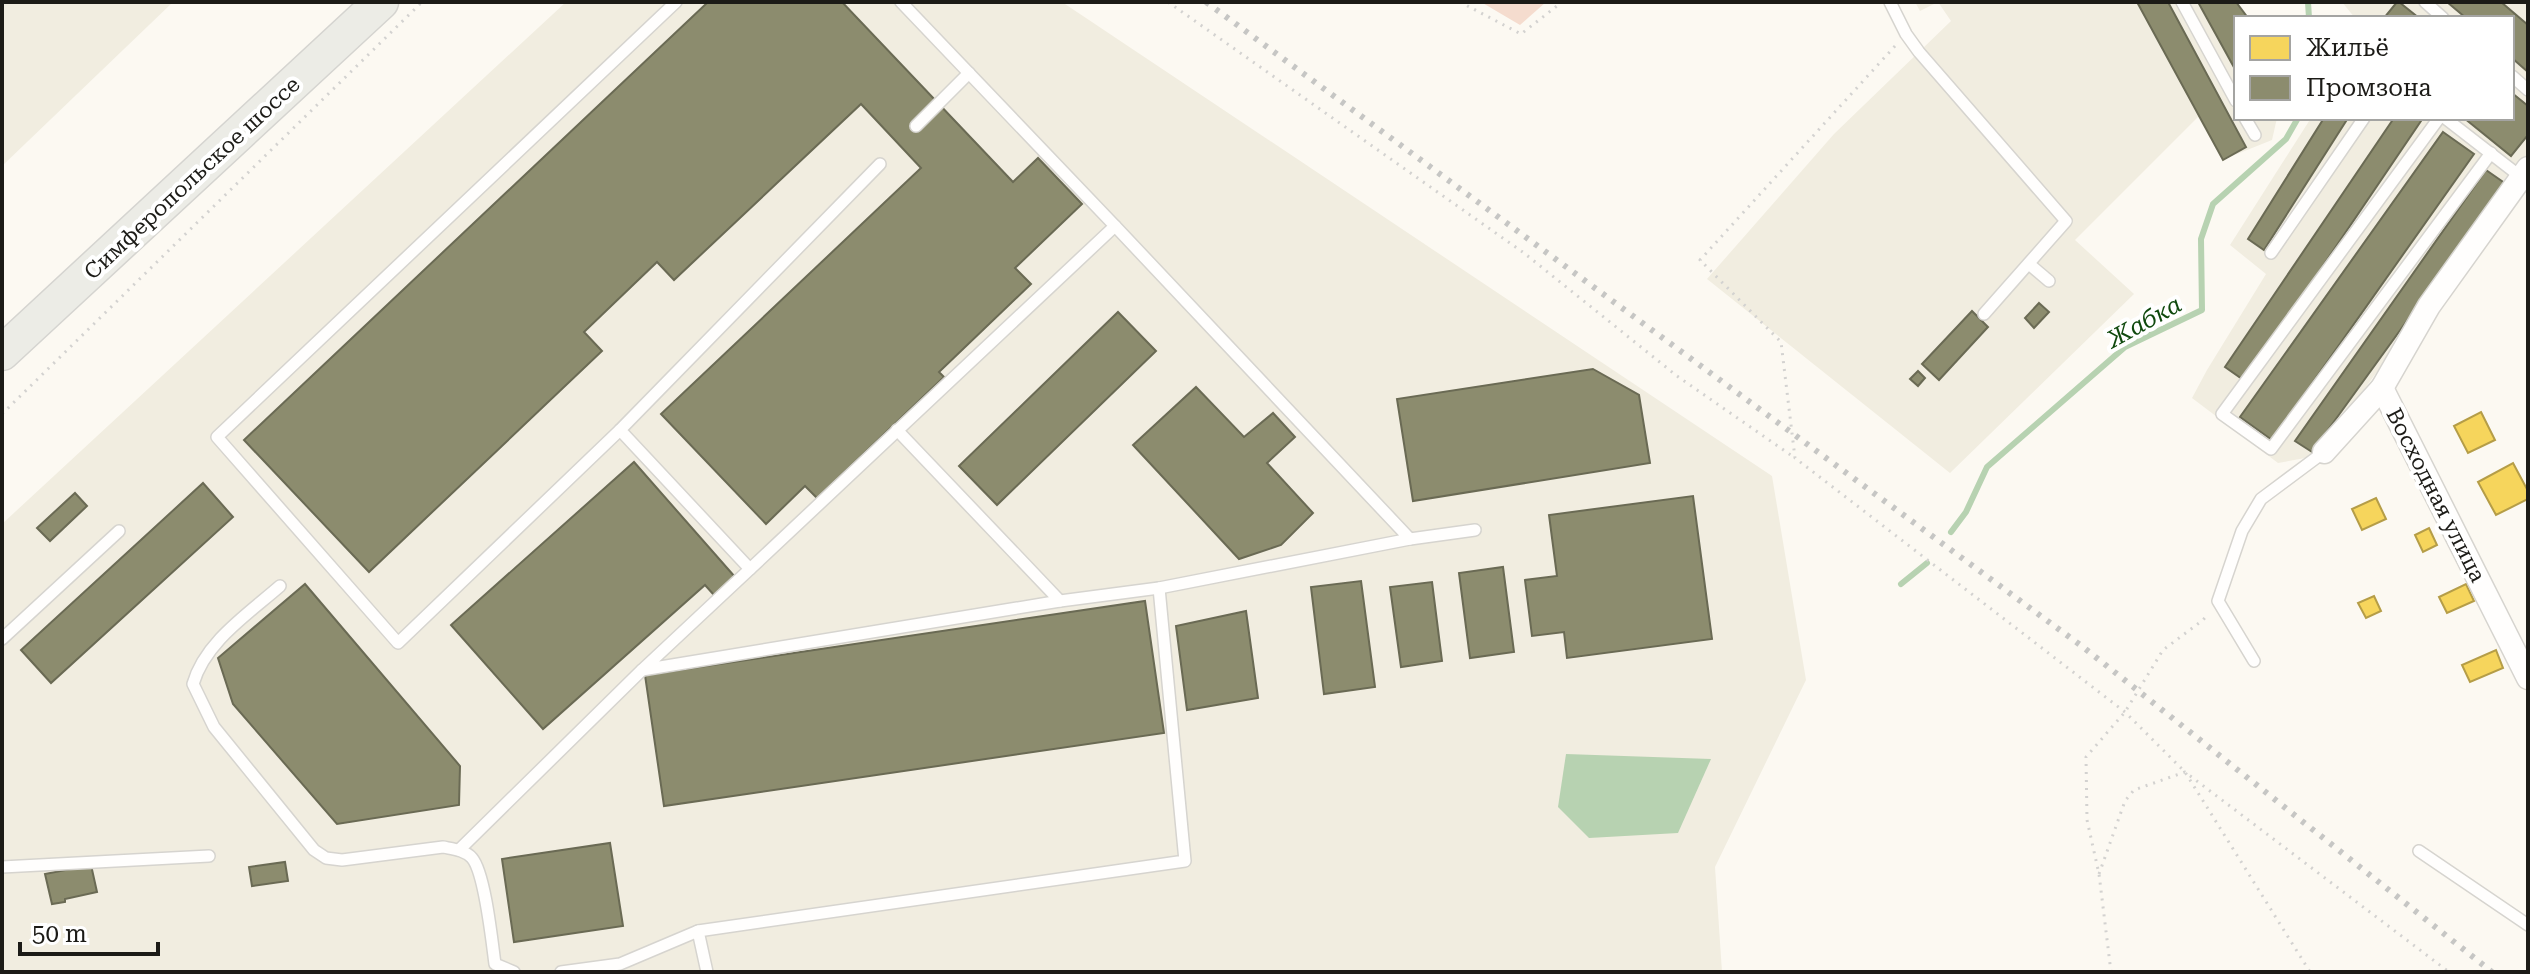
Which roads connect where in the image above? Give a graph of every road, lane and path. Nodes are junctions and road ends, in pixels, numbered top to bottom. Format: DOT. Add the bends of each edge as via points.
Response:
graph roads {
  1 [pos="381,2"];
  2 [pos="422,2"];
  3 [pos="676,2"];
  4 [pos="901,2"];
  5 [pos="1168,2"];
  6 [pos="1460,2"];
  7 [pos="1562,2"];
  8 [pos="1890,2"];
  9 [pos="2182,2"];
  10 [pos="2425,2"];
  11 [pos="2441,16"];
  12 [pos="1906,34"];
  13 [pos="969,73"];
  14 [pos="2234,97"];
  15 [pos="2246,120"];
  16 [pos="2363,120"];
  17 [pos="2441,120"];
  18 [pos="2445,120"];
  19 [pos="916,126"];
  20 [pos="2255,135"];
  21 [pos="2491,153"];
  22 [pos="880,164"];
  23 [pos="2524,172"];
  24 [pos="1115,226"];
  25 [pos="2271,253"];
  26 [pos="2029,264"];
  27 [pos="2049,281"];
  28 [pos="1984,314"];
  29 [pos="2,353"];
  30 [pos="2382,388"];
  31 [pos="2,414"];
  32 [pos="620,430"];
  33 [pos="897,430"];
  34 [pos="2324,452"];
  35 [pos="1795,458"];
  36 [pos="1475,530"];
  37 [pos="119,531"];
  38 [pos="1410,539"];
  39 [pos="750,569"];
  40 [pos="280,586"];
  41 [pos="1159,588"];
  42 [pos="1060,601"];
  43 [pos="2218,601"];
  44 [pos="2,640"];
  45 [pos="2254,661"];
  46 [pos="642,670"];
  47 [pos="2528,678"];
  48 [pos="2125,712"];
  49 [pos="2185,772"];
  50 [pos="459,850"];
  51 [pos="2419,851"];
  52 [pos="209,856"];
  53 [pos="2,867"];
  54 [pos="2099,874"];
  55 [pos="2528,925"];
  56 [pos="698,931"];
  57 [pos="514,972"];
  58 [pos="561,972"];
  59 [pos="707,972"];
  60 [pos="2111,972"];
  61 [pos="2310,972"];
  62 [pos="2449,972"];
  1 -- 29 [label="main road, Симферопольское шоссе"];
  2 -- 31 [label="path"];
  3 -- 32 [label="lane" via="217,437 398,643"];
  4 -- 13 [label="lane"];
  5 -- 35 [label="path" via="1524,253 1677,376"];
  6 -- 7 [label="path" via="1521,34"];
  8 -- 12 [label="lane"];
  9 -- 14 [label="lane"];
  10 -- 11 [label="lane"];
  12 -- 26 [label="lane" via="2066,221"];
  12 -- 35 [label="path" via="1700,260 1781,342"];
  13 -- 19 [label="lane"];
  13 -- 24 [label="lane"];
  15 -- 20 [label="lane"];
  16 -- 25 [label="lane"];
  17 -- 21 [label="lane" via="2222,414 2271,449"];
  18 -- 21 [label="lane"];
  21 -- 23 [label="lane"];
  22 -- 32 [label="lane"];
  23 -- 30 [label="street" via="2429,306"];
  24 -- 33 [label="lane"];
  24 -- 38 [label="lane"];
  26 -- 27 [label="lane"];
  26 -- 28 [label="lane"];
  30 -- 34 [label="street, Восходная улица"];
  30 -- 47 [label="street, Восходная улица"];
  32 -- 39 [label="lane"];
  33 -- 39 [label="lane"];
  33 -- 42 [label="lane"];
  34 -- 43 [label="lane" via="2261,499 2242,531"];
  35 -- 48 [label="path"];
  36 -- 38 [label="lane"];
  37 -- 44 [label="lane"];
  38 -- 41 [label="lane"];
  39 -- 46 [label="lane"];
  40 -- 50 [label="lane" via="215,644 198,667 193,684 214,727 326,858"];
  41 -- 42 [label="lane"];
  41 -- 56 [label="lane" via="1185,861"];
  42 -- 46 [label="lane"];
  43 -- 45 [label="lane"];
  43 -- 48 [label="path" via="2203,620 2163,650"];
  46 -- 50 [label="lane"];
  48 -- 49 [label="path"];
  48 -- 54 [label="path" via="2086,757 2087,820"];
  49 -- 54 [label="path" via="2134,790 2125,801"];
  49 -- 61 [label="path"];
  49 -- 62 [label="path"];
  50 -- 57 [label="lane" via="473,859 480,875 495,964"];
  51 -- 55 [label="lane"];
  52 -- 53 [label="lane"];
  54 -- 60 [label="path"];
  56 -- 58 [label="lane" via="620,964"];
  56 -- 59 [label="lane"];
}
